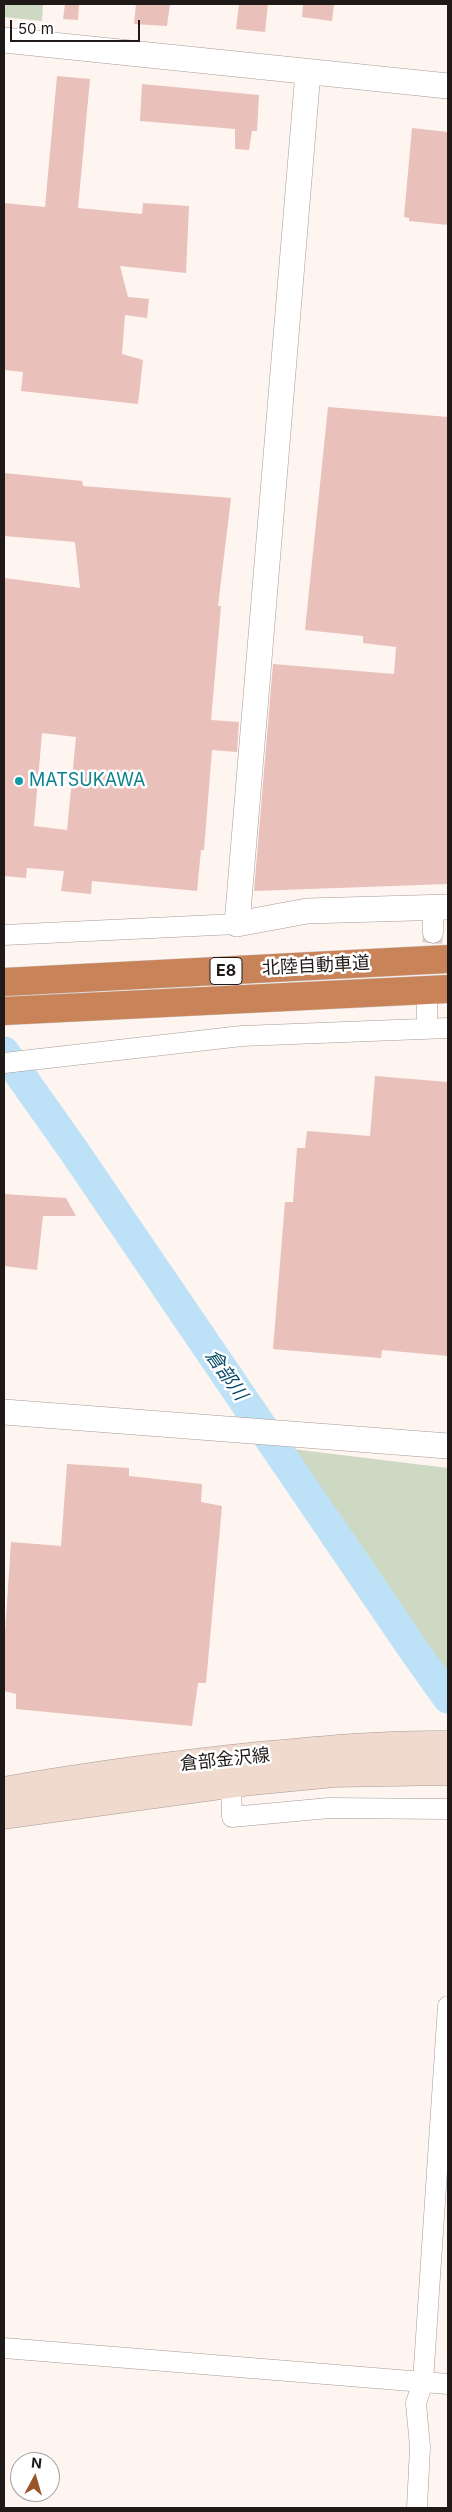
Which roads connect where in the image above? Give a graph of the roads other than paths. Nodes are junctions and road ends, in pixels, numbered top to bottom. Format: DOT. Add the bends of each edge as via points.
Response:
graph roads {
  1 [pos="4,40"];
  2 [pos="308,72"];
  3 [pos="448,86"];
  4 [pos="440,908"];
  5 [pos="237,924"];
  6 [pos="433,933"];
  7 [pos="4,935"];
  8 [pos="448,959"];
  9 [pos="4,982"];
  10 [pos="438,996"];
  11 [pos="4,1011"];
  12 [pos="427,1028"];
  13 [pos="448,1028"];
  14 [pos="4,1063"];
  15 [pos="4,1412"];
  16 [pos="448,1446"];
  17 [pos="445,1758"];
  18 [pos="231,1784"];
  19 [pos="4,1790"];
  20 [pos="448,1809"];
  21 [pos="4,1814"];
  22 [pos="448,2006"];
  23 [pos="4,2348"];
  24 [pos="423,2382"];
  25 [pos="448,2384"];
  26 [pos="417,2508"];
  1 -- 2 [label="street"];
  2 -- 3 [label="street"];
  2 -- 5 [label="street"];
  4 -- 5 [label="street" via="307,911"];
  4 -- 6 [label="street"];
  5 -- 7 [label="street"];
  8 -- 9 [label="highway, 北陸自動車道 / E8"];
  10 -- 11 [label="highway, 北陸自動車道 / E8"];
  10 -- 12 [label="street"];
  12 -- 13 [label="street"];
  12 -- 14 [label="street" via="242,1036"];
  15 -- 16 [label="street"];
  17 -- 18 [label="main road, 倉部金沢線"];
  17 -- 19 [label="main road, 倉部金沢線" via="332,1749 95,1775"];
  18 -- 20 [label="street" via="232,1817 329,1808"];
  18 -- 21 [label="main road, 倉部金沢線"];
  22 -- 24 [label="street"];
  23 -- 24 [label="street"];
  24 -- 25 [label="street"];
  24 -- 26 [label="street" via="416,2403 420,2447"];
}
